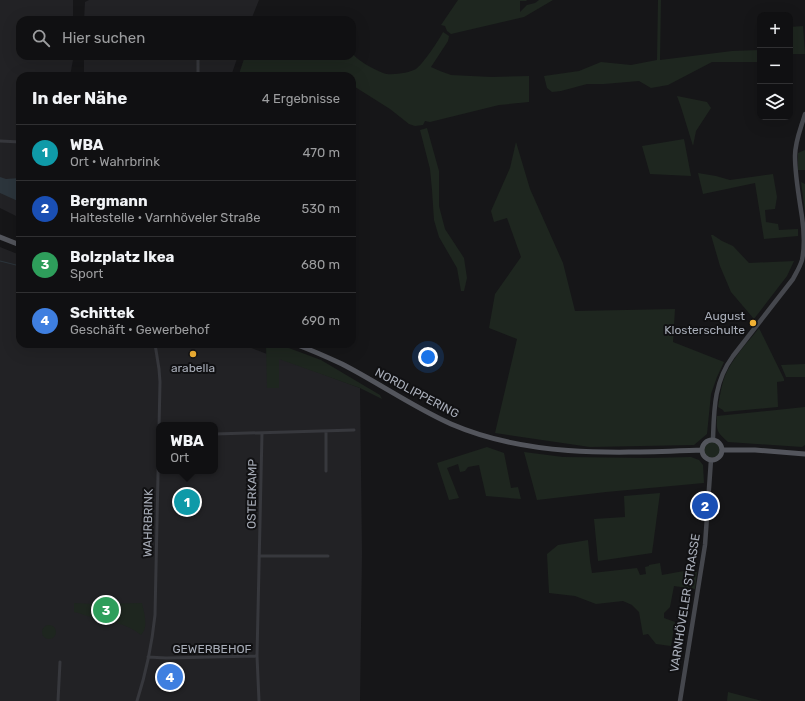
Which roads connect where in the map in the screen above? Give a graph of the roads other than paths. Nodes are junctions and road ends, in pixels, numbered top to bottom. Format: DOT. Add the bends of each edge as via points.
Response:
graph roads {
  1 [pos="198,60"];
  2 [pos="198,72"];
  3 [pos="805,114"];
  4 [pos="0,142"];
  5 [pos="16,142"];
  6 [pos="0,237"];
  7 [pos="16,243"];
  8 [pos="156,348"];
  9 [pos="306,348"];
  10 [pos="159,422"];
  11 [pos="354,430"];
  12 [pos="326,431"];
  13 [pos="262,433"];
  14 [pos="218,434"];
  15 [pos="713,439"];
  16 [pos="701,450"];
  17 [pos="722,450"];
  18 [pos="805,454"];
  19 [pos="711,460"];
  20 [pos="326,471"];
  21 [pos="158,474"];
  22 [pos="260,556"];
  23 [pos="328,556"];
  24 [pos="258,656"];
  25 [pos="148,657"];
  26 [pos="60,662"];
  27 [pos="58,701"];
  28 [pos="136,701"];
  29 [pos="259,701"];
  30 [pos="680,701"];
  1 -- 2 [label="street"];
  3 -- 15 [label="street" via="795,157 804,232 802,260 793,279 727,363 716,397"];
  4 -- 5 [label="street"];
  6 -- 7 [label="main road"];
  8 -- 10 [label="street, WAHRBRINK" via="160,382"];
  9 -- 16 [label="main road, NORDLIPPERING" via="342,364 431,415 493,438 526,446 592,452"];
  11 -- 12 [label="street"];
  12 -- 13 [label="street"];
  12 -- 20 [label="street"];
  13 -- 14 [label="street"];
  13 -- 22 [label="street, OSTERKAMP"];
  15 -- 16 [label="main road" via="704,443"];
  15 -- 17 [label="main road" via="719,443"];
  16 -- 19 [label="main road" via="704,457"];
  17 -- 18 [label="main road"];
  17 -- 19 [label="main road" via="720,456"];
  19 -- 30 [label="street, VARNHÖVELER STRASSE" via="705,545"];
  21 -- 25 [label="street, WAHRBRINK" via="155,615"];
  22 -- 23 [label="street"];
  22 -- 24 [label="street, OSTERKAMP"];
  24 -- 25 [label="street, GEWERBEHOF"];
  24 -- 29 [label="street, GEWERBEHOF"];
  25 -- 28 [label="street, WAHRBRINK"];
  26 -- 27 [label="street"];
}
